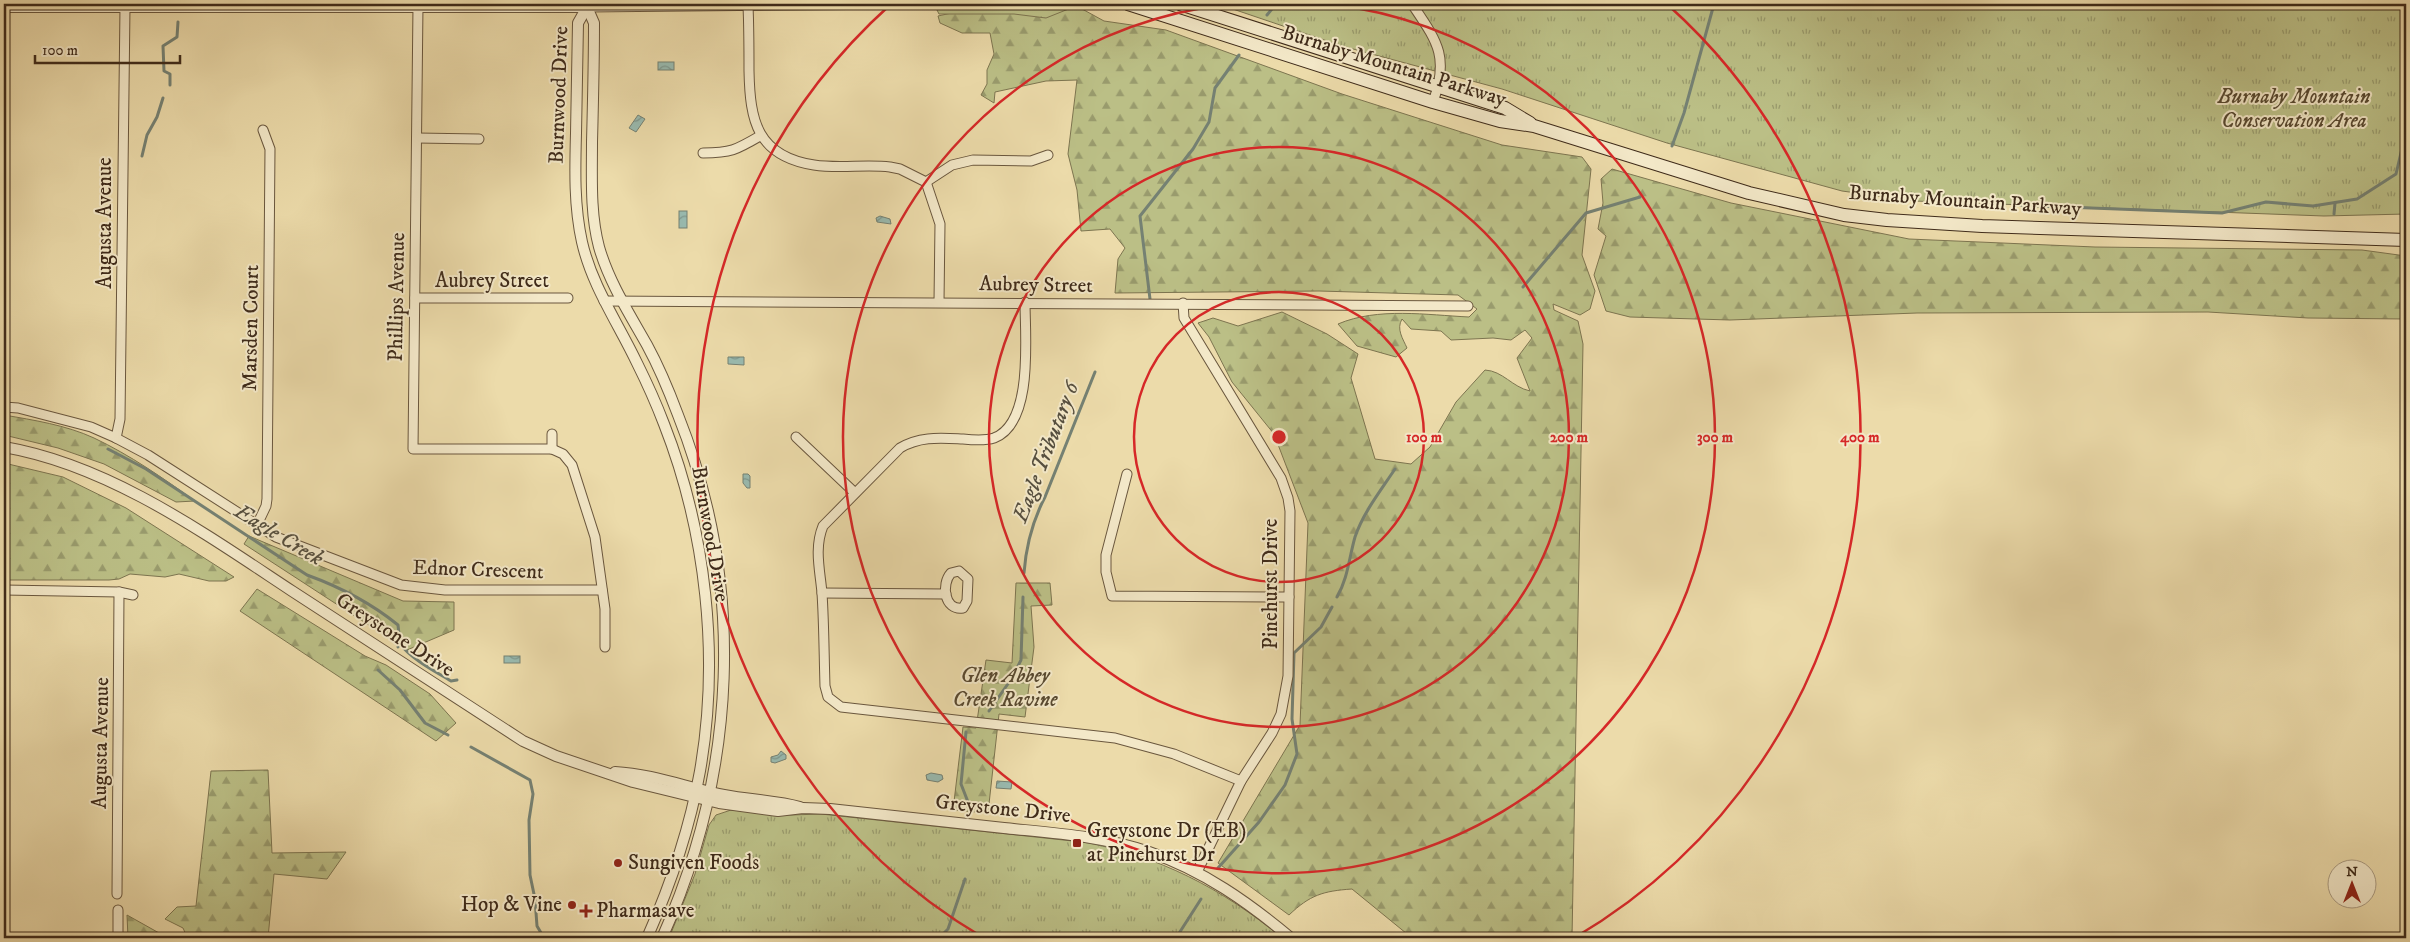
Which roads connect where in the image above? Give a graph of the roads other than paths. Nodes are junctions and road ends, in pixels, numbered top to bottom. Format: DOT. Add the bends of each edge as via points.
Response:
graph roads {
  1 [pos="906,4"];
  2 [pos="1128,4"];
  3 [pos="1180,4"];
  4 [pos="1412,4"];
  5 [pos="418,6"];
  6 [pos="587,6"];
  7 [pos="748,6"];
  8 [pos="4,7"];
  9 [pos="126,7"];
  10 [pos="1437,87"];
  11 [pos="1433,102"];
  12 [pos="1534,126"];
  13 [pos="263,130"];
  14 [pos="760,136"];
  15 [pos="417,138"];
  16 [pos="479,140"];
  17 [pos="703,153"];
  18 [pos="1048,155"];
  19 [pos="926,182"];
  20 [pos="2406,240"];
  21 [pos="415,298"];
  22 [pos="568,298"];
  23 [pos="622,300"];
  24 [pos="604,301"];
  25 [pos="939,302"];
  26 [pos="1025,302"];
  27 [pos="1183,304"];
  28 [pos="1468,306"];
  29 [pos="4,407"];
  30 [pos="552,434"];
  31 [pos="796,437"];
  32 [pos="116,438"];
  33 [pos="4,447"];
  34 [pos="552,449"];
  35 [pos="1127,474"];
  36 [pos="855,493"];
  37 [pos="257,525"];
  38 [pos="4,590"];
  39 [pos="602,590"];
  40 [pos="119,592"];
  41 [pos="822,593"];
  42 [pos="946,594"];
  43 [pos="133,595"];
  44 [pos="1289,597"];
  45 [pos="605,647"];
  46 [pos="1241,781"];
  47 [pos="695,792"];
  48 [pos="711,796"];
  49 [pos="1197,872"];
  50 [pos="117,894"];
  51 [pos="118,910"];
  52 [pos="118,938"];
  53 [pos="647,938"];
  54 [pos="662,938"];
  55 [pos="1292,938"];
  1 -- 7 [label="street"];
  2 -- 11 [label="main road, Burnaby Mountain Parkway"];
  3 -- 10 [label="main road, Burnaby Mountain Parkway"];
  4 -- 10 [label="street" via="1437,42 1440,59"];
  5 -- 6 [label="street"];
  5 -- 9 [label="street"];
  5 -- 15 [label="street, Phillips Avenue"];
  6 -- 7 [label="street"];
  6 -- 23 [label="street, Burnwood Drive" via="594,23 592,182 595,224 605,265"];
  6 -- 24 [label="street, Burnwood Drive" via="578,23 575,191 587,262"];
  7 -- 14 [label="street" via="750,103"];
  8 -- 9 [label="street"];
  9 -- 32 [label="street, Augusta Avenue" via="120,419"];
  10 -- 11 [label="street"];
  10 -- 12 [label="main road, Burnaby Mountain Parkway" via="1505,108"];
  11 -- 12 [label="main road, Burnaby Mountain Parkway" via="1500,121"];
  12 -- 20 [label="main road, Burnaby Mountain Parkway" via="1749,193 1844,215 1982,226"];
  13 -- 37 [label="street, Marsden Court" via="270,149 267,499"];
  14 -- 17 [label="street" via="738,150"];
  14 -- 19 [label="street" via="779,153 798,162 817,166 890,167"];
  15 -- 16 [label="street"];
  15 -- 21 [label="street, Phillips Avenue"];
  18 -- 19 [label="street" via="1031,161 973,160 952,165"];
  19 -- 25 [label="street" via="940,224"];
  21 -- 22 [label="street, Aubrey Street"];
  21 -- 34 [label="street, Phillips Avenue" via="413,449"];
  23 -- 24 [label="street, Aubrey Street"];
  23 -- 25 [label="street, Aubrey Street"];
  23 -- 48 [label="street, Burnwood Drive" via="657,365 679,416 694,461 714,544 724,661 720,741"];
  24 -- 47 [label="street, Burnwood Drive" via="663,422 689,502 697,544 706,618 708,679 705,735"];
  25 -- 26 [label="street, Aubrey Street"];
  26 -- 27 [label="street, Aubrey Street"];
  26 -- 36 [label="street" via="1024,392 1010,425 995,438 925,438 912,441 900,448"];
  27 -- 28 [label="street, Aubrey Street"];
  27 -- 44 [label="street, Pinehurst Drive" via="1184,318 1285,488 1290,512"];
  29 -- 32 [label="street, Ednor Crescent" via="91,428"];
  30 -- 34 [label="street"];
  31 -- 36 [label="street"];
  32 -- 37 [label="street, Ednor Crescent"];
  33 -- 47 [label="street, Greystone Drive" via="70,464 114,482 240,556 523,741 556,756 633,782"];
  34 -- 39 [label="street" via="564,454 572,465 595,537"];
  35 -- 44 [label="street" via="1106,555 1112,596"];
  36 -- 41 [label="street" via="824,526 819,537"];
  37 -- 39 [label="street, Ednor Crescent" via="293,544 412,588"];
  38 -- 40 [label="street"];
  39 -- 45 [label="street"];
  40 -- 43 [label="street"];
  40 -- 50 [label="street, Augusta Avenue"];
  41 -- 42 [label="street"];
  41 -- 46 [label="street" via="825,686 828,697 841,707 1115,738 1174,754"];
  44 -- 46 [label="street, Pinehurst Drive" via="1286,694 1272,733"];
  46 -- 49 [label="street, Pinehurst Drive"];
  47 -- 48 [label="street, Greystone Drive"];
  47 -- 53 [label="street, Burnwood Drive" via="669,882"];
  48 -- 49 [label="street, Greystone Drive" via="1061,834 1150,852"];
  48 -- 54 [label="street, Burnwood Drive" via="690,870"];
  49 -- 55 [label="street, Greystone Drive" via="1250,905"];
  51 -- 52 [label="street"];
}
